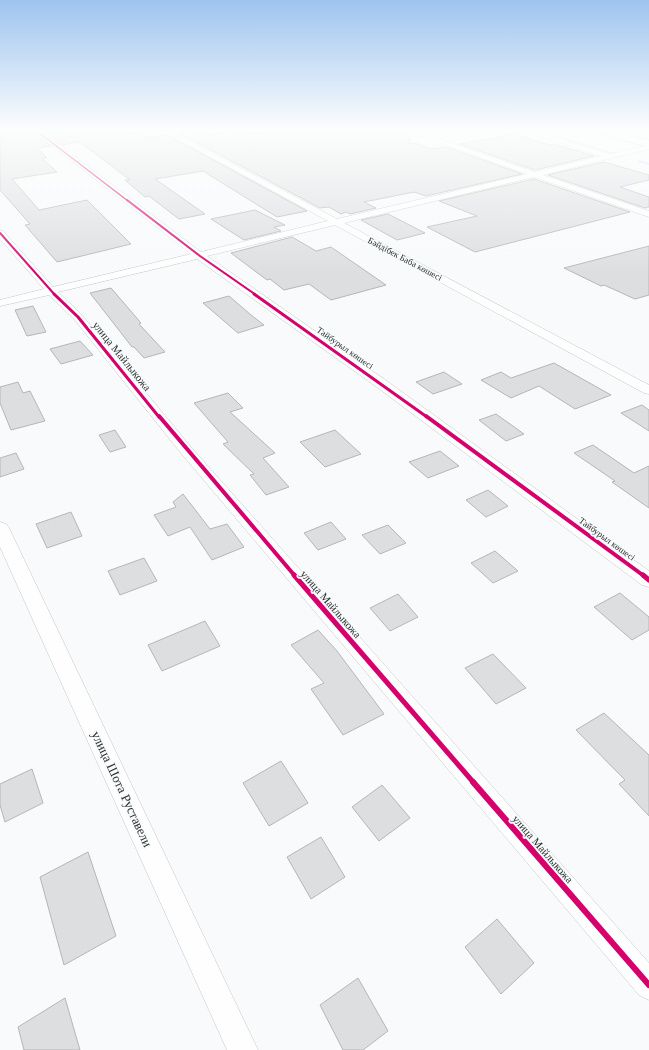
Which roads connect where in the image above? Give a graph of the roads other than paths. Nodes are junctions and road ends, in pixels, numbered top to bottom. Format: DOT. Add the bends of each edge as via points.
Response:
graph roads {
  1 [pos="97,177"];
  2 [pos="251,177"];
  3 [pos="529,177"];
  4 [pos="543,177"];
  5 [pos="649,214"];
  6 [pos="337,223"];
  7 [pos="0,233"];
  8 [pos="200,256"];
  9 [pos="51,291"];
  10 [pos="0,303"];
  11 [pos="649,390"];
  12 [pos="0,528"];
  13 [pos="649,580"];
  14 [pos="649,985"];
  15 [pos="244,1050"];
  1 -- 8 [label="street, Тайбурыл көшесі"];
  2 -- 6 [label="street, Бәйдібек Баба көшесі"];
  3 -- 6 [label="street"];
  4 -- 5 [label="street"];
  6 -- 8 [label="street"];
  6 -- 11 [label="street, Бәйдібек Баба көшесі"];
  7 -- 9 [label="street, улица Майлыкожа"];
  8 -- 9 [label="street"];
  8 -- 13 [label="street, Тайбурыл көшесі" via="379,382"];
  9 -- 10 [label="street"];
  9 -- 14 [label="street, улица Майлыкожа" via="78,317 191,455"];
  12 -- 15 [label="street, улица Шота Руставели"];
}
